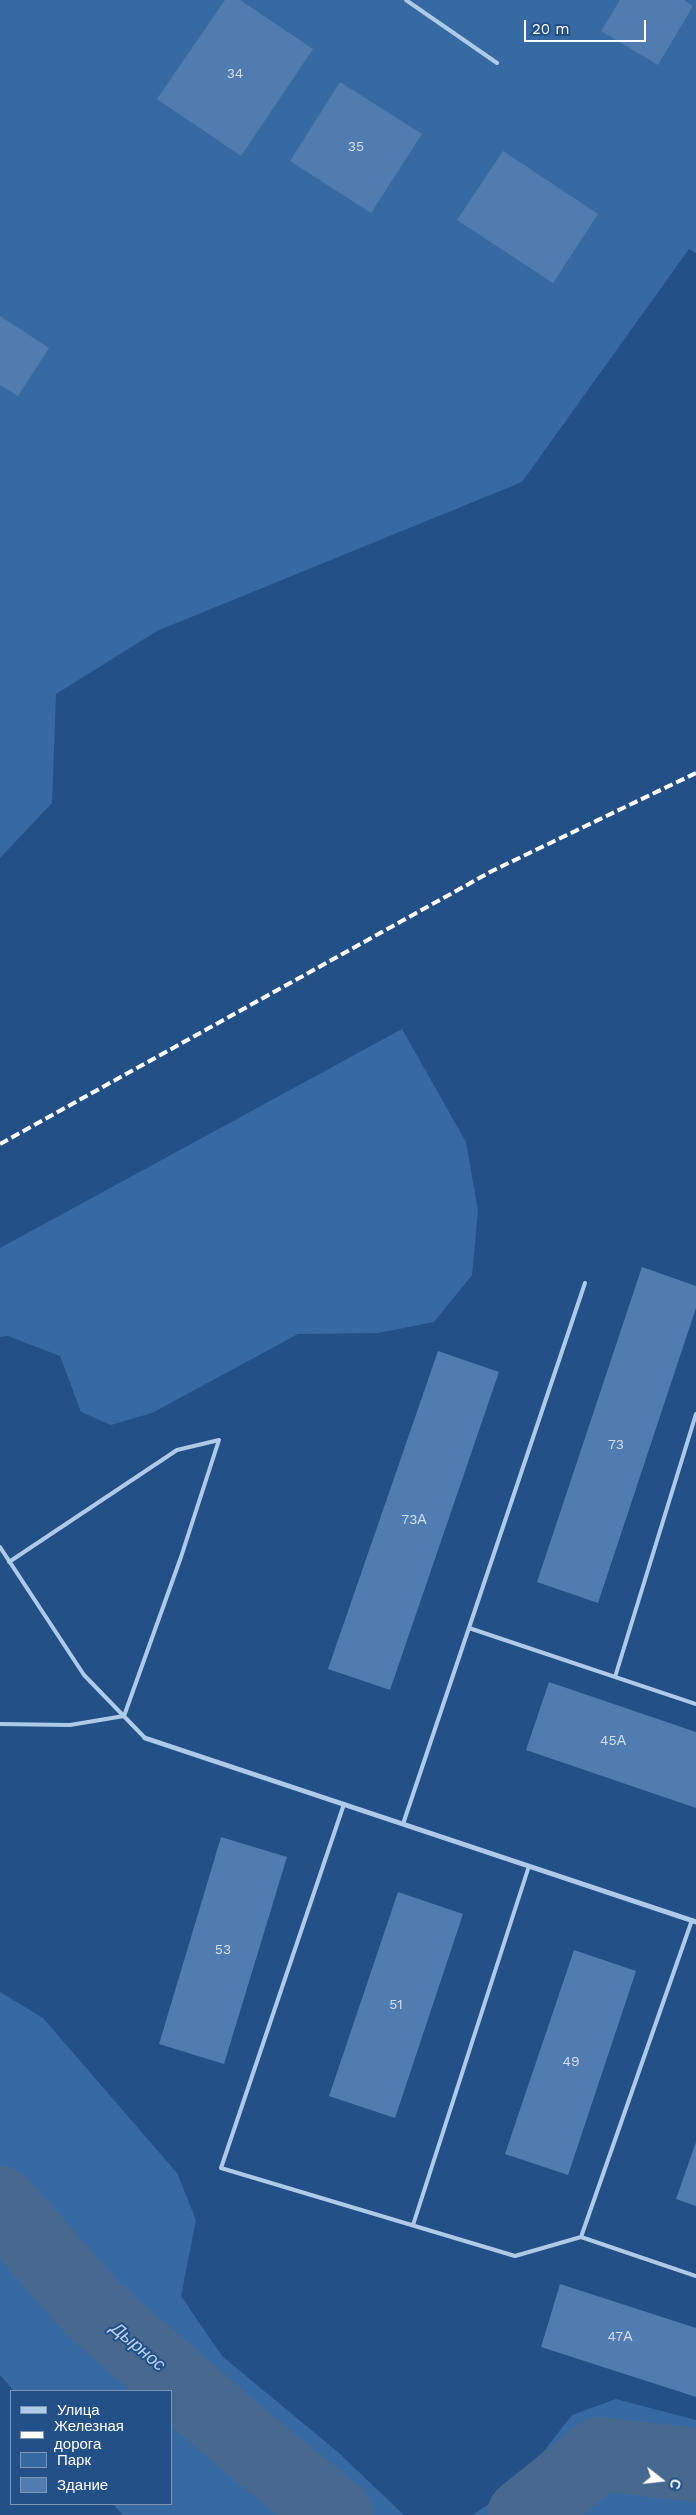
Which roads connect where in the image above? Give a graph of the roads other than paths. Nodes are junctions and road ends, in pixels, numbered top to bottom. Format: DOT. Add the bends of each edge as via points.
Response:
graph roads {
  1 [pos="406,0"];
  2 [pos="497,63"];
  3 [pos="584,1283"];
  4 [pos="696,1414"];
  5 [pos="694,1429"];
  6 [pos="0,1547"];
  7 [pos="9,1562"];
  8 [pos="468,1628"];
  9 [pos="615,1677"];
  10 [pos="696,1704"];
  11 [pos="124,1716"];
  12 [pos="0,1724"];
  13 [pos="145,1738"];
  14 [pos="344,1804"];
  15 [pos="403,1824"];
  16 [pos="529,1866"];
  17 [pos="694,1921"];
  18 [pos="413,2225"];
  19 [pos="581,2237"];
  20 [pos="696,2276"];
  1 -- 2 [label="lane"];
  3 -- 8 [label="lane"];
  4 -- 5 [label="lane"];
  5 -- 9 [label="lane"];
  6 -- 7 [label="lane"];
  7 -- 11 [label="lane" via="84,1675"];
  7 -- 11 [label="lane" via="177,1450 219,1440"];
  8 -- 9 [label="lane"];
  8 -- 15 [label="lane"];
  9 -- 10 [label="lane"];
  11 -- 12 [label="lane" via="70,1725"];
  11 -- 13 [label="lane"];
  13 -- 14 [label="street"];
  14 -- 15 [label="street"];
  14 -- 18 [label="lane" via="221,2168"];
  15 -- 16 [label="street"];
  16 -- 17 [label="street"];
  16 -- 18 [label="lane"];
  17 -- 19 [label="lane"];
  18 -- 19 [label="lane" via="515,2256"];
  19 -- 20 [label="lane"];
}
